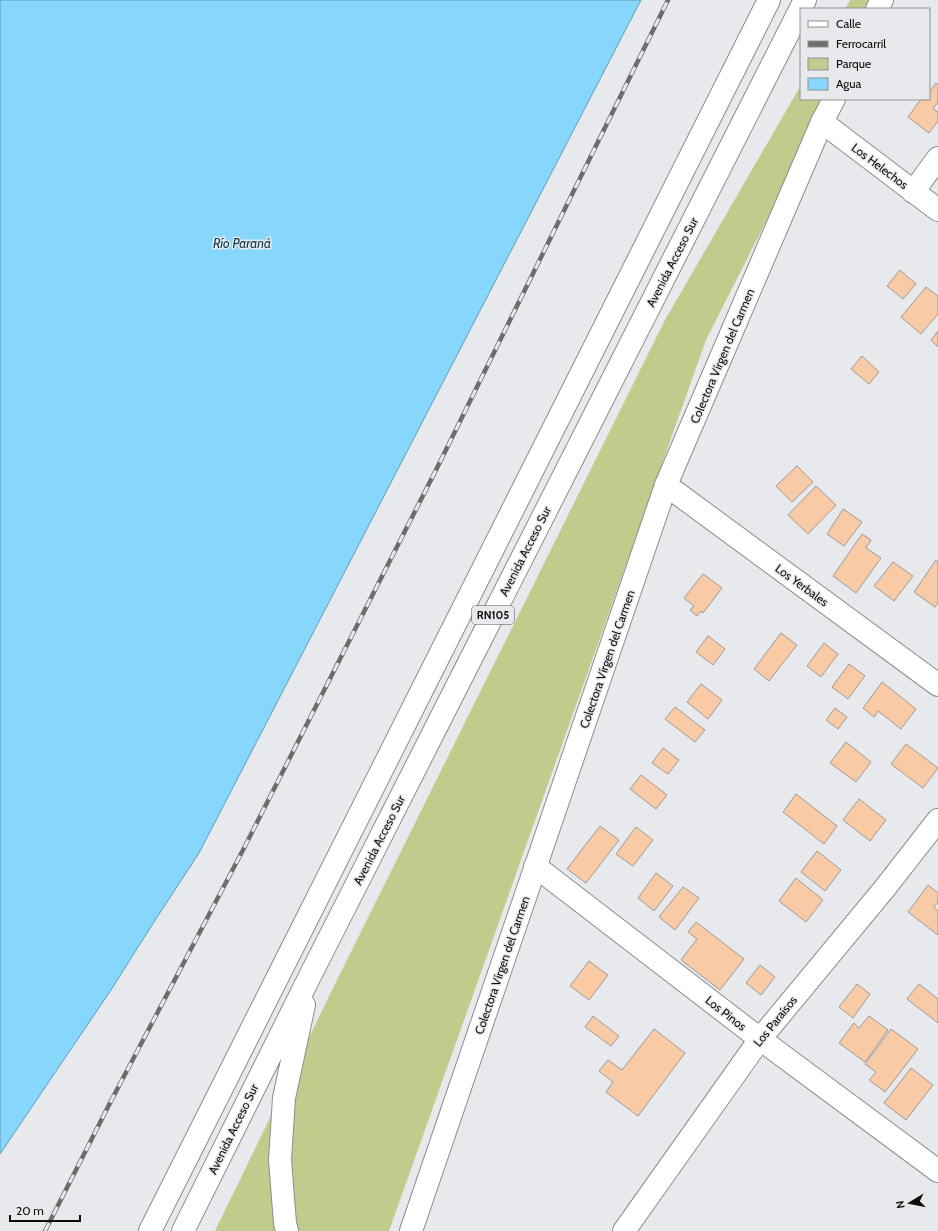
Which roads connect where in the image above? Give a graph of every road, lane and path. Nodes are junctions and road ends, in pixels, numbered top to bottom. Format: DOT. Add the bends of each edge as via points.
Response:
graph roads {
  1 [pos="769,0"];
  2 [pos="800,10"];
  3 [pos="833,100"];
  4 [pos="822,122"];
  5 [pos="938,158"];
  6 [pos="913,192"];
  7 [pos="938,210"];
  8 [pos="666,485"];
  9 [pos="938,686"];
  10 [pos="938,820"];
  11 [pos="535,866"];
  12 [pos="311,974"];
  13 [pos="760,1039"];
  14 [pos="938,1171"];
  15 [pos="150,1231"];
  16 [pos="183,1231"];
  17 [pos="286,1231"];
  18 [pos="411,1231"];
  19 [pos="624,1231"];
  1 -- 15 [label="main road, RN105"];
  2 -- 12 [label="main road, Avenida Acceso Sur / RN105"];
  3 -- 4 [label="main road, Colectora Vírgen del Carmen"];
  4 -- 6 [label="main road, Los Helechos"];
  4 -- 8 [label="main road, Colectora Vírgen del Carmen"];
  5 -- 6 [label="main road"];
  6 -- 7 [label="main road, Los Helechos"];
  8 -- 9 [label="main road, Los Yerbales"];
  8 -- 11 [label="main road, Colectora Vírgen del Carmen"];
  10 -- 13 [label="main road, Los Paraísos"];
  11 -- 13 [label="main road, Los Pinos"];
  11 -- 18 [label="main road, Colectora Vírgen del Carmen"];
  12 -- 16 [label="main road, Avenida Acceso Sur / RN105"];
  12 -- 17 [label="main road" via="284,1098 280,1160"];
  13 -- 14 [label="main road, Los Pinos"];
  13 -- 19 [label="main road, Los Paraísos"];
}
